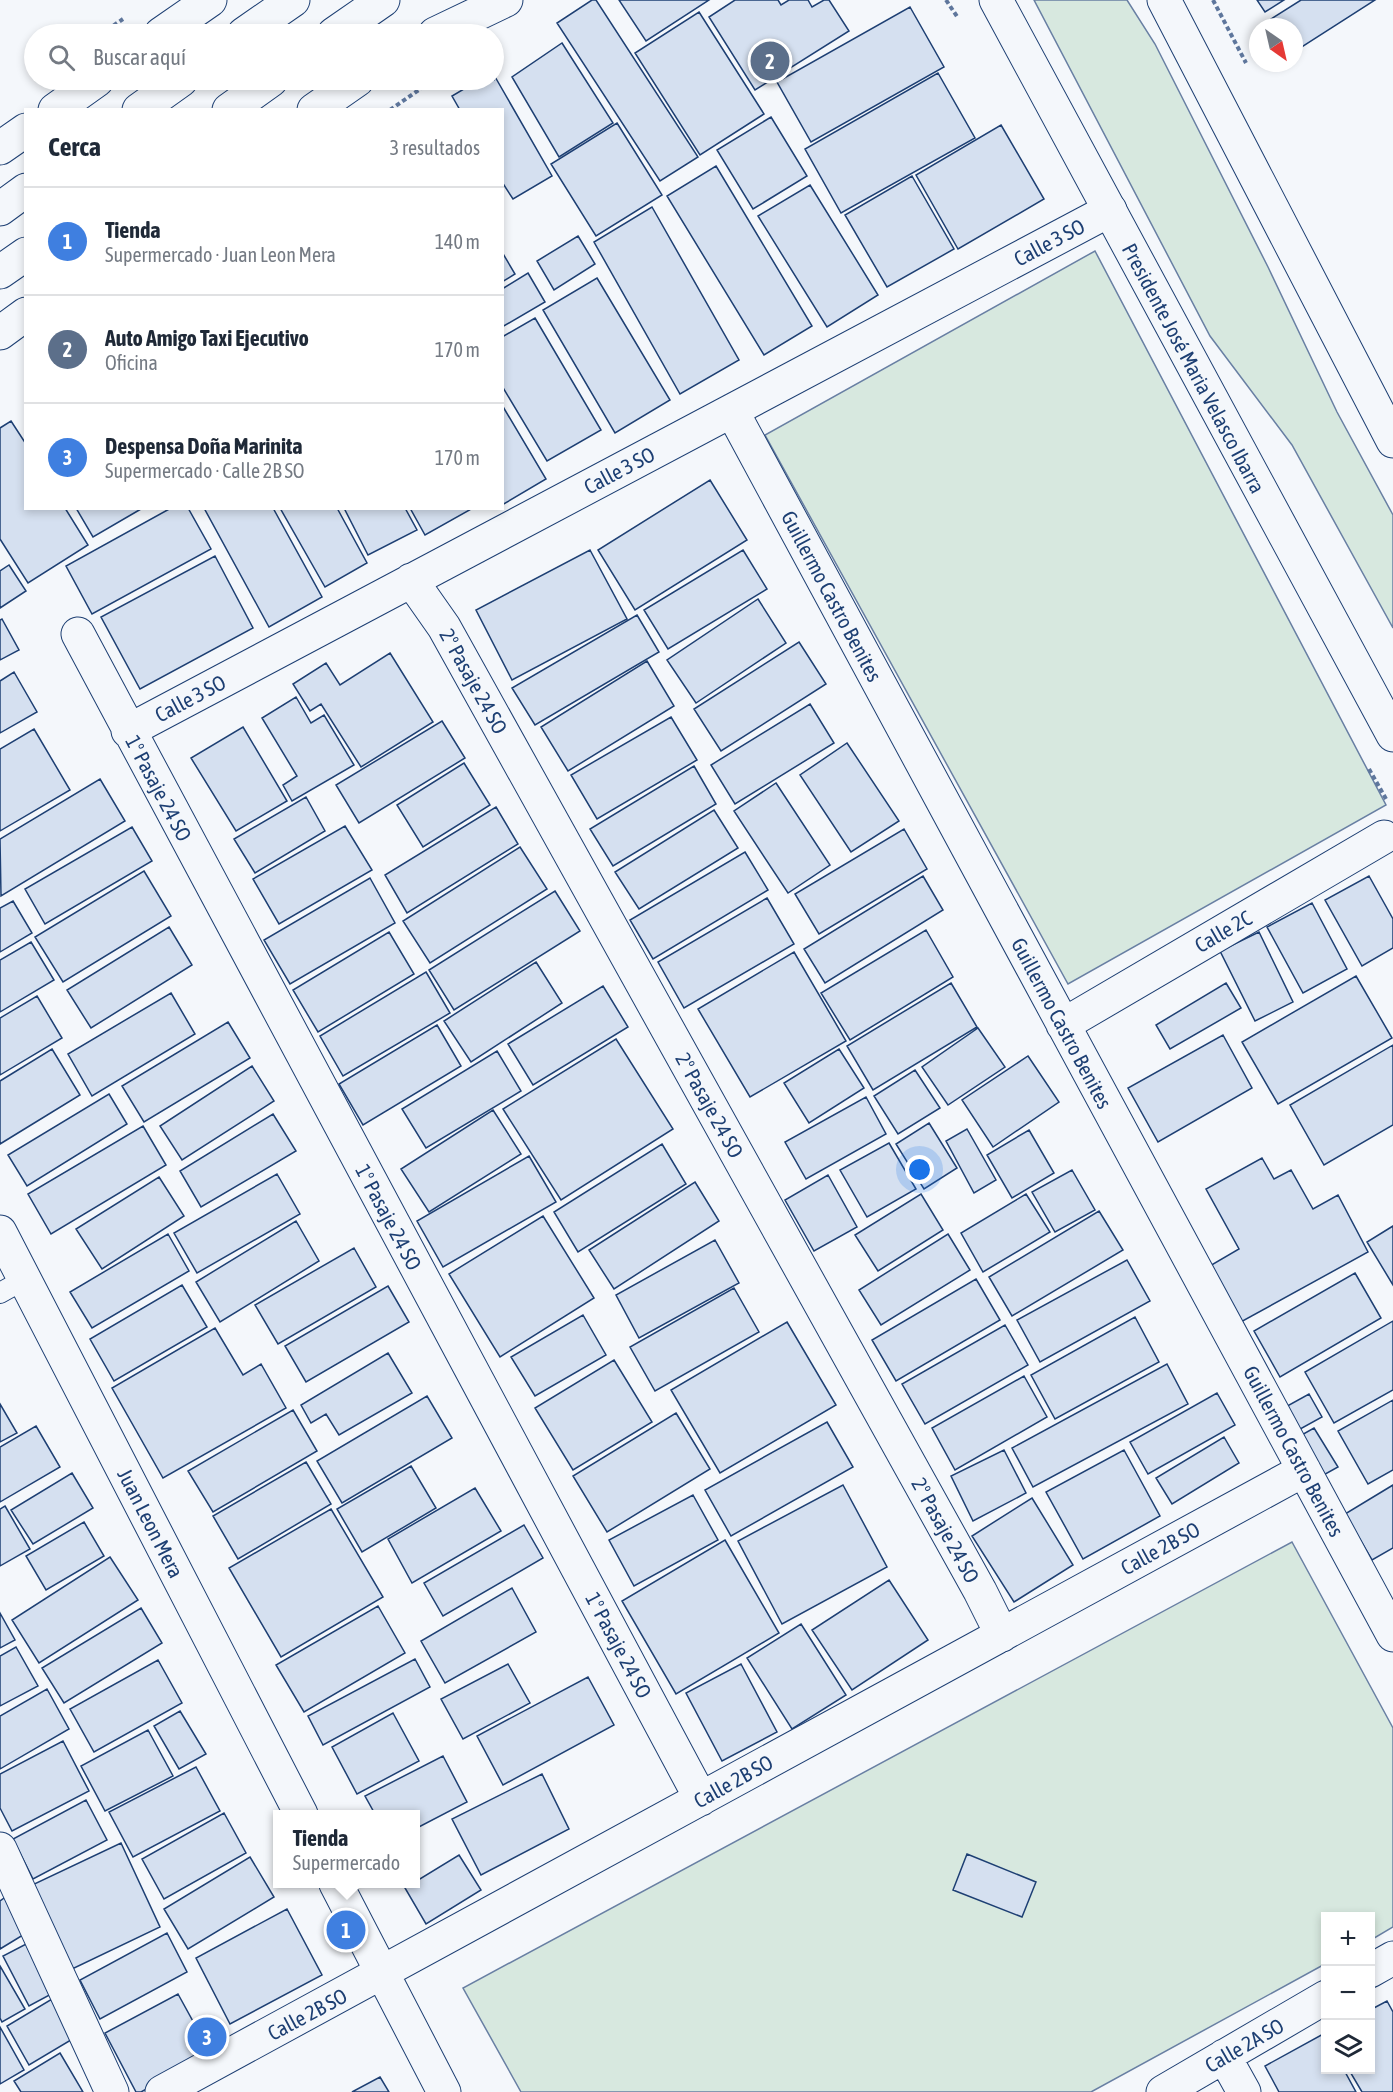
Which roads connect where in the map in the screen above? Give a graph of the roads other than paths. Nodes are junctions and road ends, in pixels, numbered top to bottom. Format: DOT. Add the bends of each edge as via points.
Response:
graph roads {
  1 [pos="210,0"];
  2 [pos="293,0"];
  3 [pos="383,0"];
  4 [pos="468,0"];
  5 [pos="506,0"];
  6 [pos="996,0"];
  7 [pos="1164,0"];
  8 [pos="175,24"];
  9 [pos="258,24"];
  10 [pos="348,24"];
  11 [pos="434,24"];
  12 [pos="456,24"];
  13 [pos="83,90"];
  14 [pos="167,90"];
  15 [pos="257,90"];
  16 [pos="343,90"];
  17 [pos="58,108"];
  18 [pos="142,108"];
  19 [pos="232,108"];
  20 [pos="317,108"];
  21 [pos="24,131"];
  22 [pos="0,148"];
  23 [pos="24,191"];
  24 [pos="0,209"];
  25 [pos="1110,210"];
  26 [pos="24,255"];
  27 [pos="0,272"];
  28 [pos="24,316"];
  29 [pos="0,333"];
  30 [pos="732,411"];
  31 [pos="1385,411"];
  32 [pos="1393,441"];
  33 [pos="411,580"];
  34 [pos="78,634"];
  35 [pos="128,731"];
  36 [pos="1393,735"];
  37 [pos="1384,837"];
  38 [pos="1063,1025"];
  39 [pos="0,1232"];
  40 [pos="12,1286"];
  41 [pos="1304,1470"];
  42 [pos="1002,1635"];
  43 [pos="1393,1635"];
  44 [pos="701,1798"];
  45 [pos="298,1810"];
  46 [pos="0,1849"];
  47 [pos="338,1888"];
  48 [pos="1393,1958"];
  49 [pos="1375,1969"];
  50 [pos="382,1973"];
  51 [pos="1321,2000"];
  52 [pos="1224,2056"];
  53 [pos="112,2092"];
  54 [pos="162,2092"];
  55 [pos="444,2092"];
  56 [pos="1163,2092"];
  57 [pos="1244,2092"];
  1 -- 8 [label="street"];
  2 -- 9 [label="street"];
  3 -- 10 [label="street"];
  4 -- 11 [label="street"];
  5 -- 12 [label="street"];
  6 -- 25 [label="street, Presidente José Maria Velasco Ibarra"];
  7 -- 31 [label="street"];
  13 -- 17 [label="street"];
  14 -- 18 [label="street"];
  15 -- 19 [label="street"];
  16 -- 20 [label="street"];
  21 -- 22 [label="street"];
  23 -- 24 [label="street"];
  25 -- 30 [label="street, Calle 3 SO"];
  25 -- 36 [label="street, Presidente José Maria Velasco Ibarra"];
  26 -- 27 [label="street"];
  28 -- 29 [label="street"];
  30 -- 33 [label="street, Calle 3 SO"];
  30 -- 38 [label="street, Guillermo Castro Benites"];
  31 -- 32 [label="street"];
  33 -- 35 [label="street, Calle 3 SO"];
  33 -- 42 [label="street, 2º Pasaje 24 SO" via="444,627"];
  34 -- 35 [label="street, 1º Pasaje 24 SO"];
  35 -- 44 [label="street, 1º Pasaje 24 SO"];
  37 -- 38 [label="street, Calle 2C"];
  38 -- 41 [label="street, Guillermo Castro Benites"];
  39 -- 40 [label="street, Juan Leon Mera"];
  40 -- 45 [label="street, Juan Leon Mera"];
  41 -- 42 [label="street, Calle 2B SO"];
  41 -- 43 [label="street, Guillermo Castro Benites"];
  42 -- 44 [label="street, Calle 2B SO"];
  44 -- 50 [label="street, Calle 2B SO"];
  46 -- 53 [label="street"];
  47 -- 50 [label="street"];
  48 -- 49 [label="street"];
  50 -- 54 [label="street, Calle 2B SO"];
  50 -- 55 [label="street"];
  51 -- 52 [label="street, Calle 2A SO"];
  52 -- 56 [label="street, Calle 2A SO"];
  52 -- 57 [label="street"];
}
